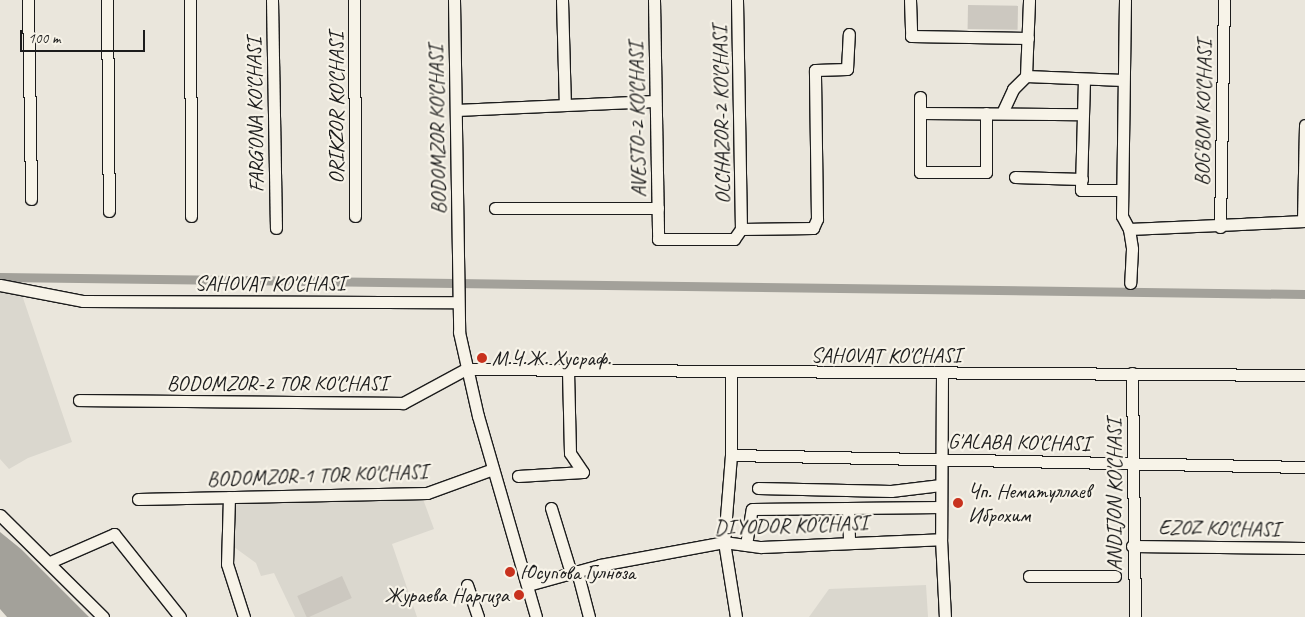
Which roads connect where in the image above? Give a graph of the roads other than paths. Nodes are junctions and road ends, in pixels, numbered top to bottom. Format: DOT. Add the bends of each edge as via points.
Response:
graph roads {
  1 [pos="28,0"];
  2 [pos="107,0"];
  3 [pos="190,0"];
  4 [pos="272,0"];
  5 [pos="354,0"];
  6 [pos="454,0"];
  7 [pos="562,0"];
  8 [pos="654,0"];
  9 [pos="737,0"];
  10 [pos="910,0"];
  11 [pos="1029,0"];
  12 [pos="1125,0"];
  13 [pos="1224,0"];
  14 [pos="849,34"];
  15 [pos="1028,38"];
  16 [pos="1026,76"];
  17 [pos="1084,80"];
  18 [pos="1123,80"];
  19 [pos="920,97"];
  20 [pos="655,101"];
  21 [pos="565,105"];
  22 [pos="456,110"];
  23 [pos="986,112"];
  24 [pos="920,113"];
  25 [pos="1002,113"];
  26 [pos="1083,114"];
  27 [pos="1305,125"];
  28 [pos="1015,177"];
  29 [pos="1081,185"];
  30 [pos="1122,190"];
  31 [pos="32,199"];
  32 [pos="495,208"];
  33 [pos="658,208"];
  34 [pos="109,212"];
  35 [pos="191,216"];
  36 [pos="355,216"];
  37 [pos="1304,221"];
  38 [pos="1220,227"];
  39 [pos="276,228"];
  40 [pos="742,229"];
  41 [pos="1129,229"];
  42 [pos="1130,283"];
  43 [pos="0,285"];
  44 [pos="458,297"];
  45 [pos="466,369"];
  46 [pos="568,372"];
  47 [pos="731,373"];
  48 [pos="1132,373"];
  49 [pos="942,374"];
  50 [pos="1305,376"];
  51 [pos="79,400"];
  52 [pos="731,456"];
  53 [pos="942,459"];
  54 [pos="1133,463"];
  55 [pos="1305,467"];
  56 [pos="493,469"];
  57 [pos="518,476"];
  58 [pos="941,485"];
  59 [pos="758,488"];
  60 [pos="229,497"];
  61 [pos="138,499"];
  62 [pos="941,507"];
  63 [pos="551,508"];
  64 [pos="848,510"];
  65 [pos="0,515"];
  66 [pos="940,539"];
  67 [pos="724,542"];
  68 [pos="850,543"];
  69 [pos="746,545"];
  70 [pos="1132,546"];
  71 [pos="1305,548"];
  72 [pos="50,562"];
  73 [pos="574,572"];
  74 [pos="1029,576"];
  75 [pos="1115,576"];
  76 [pos="528,584"];
  77 [pos="467,585"];
  78 [pos="103,617"];
  79 [pos="180,617"];
  80 [pos="244,617"];
  81 [pos="478,617"];
  82 [pos="536,617"];
  83 [pos="589,617"];
  84 [pos="736,617"];
  85 [pos="945,617"];
  86 [pos="1134,617"];
  1 -- 31 [label="street"];
  2 -- 34 [label="street"];
  3 -- 35 [label="street"];
  4 -- 39 [label="street, FARG'ONA KO'CHASI"];
  5 -- 36 [label="street, ORIKZOR KO'CHASI"];
  6 -- 22 [label="street, BODOMZOR KO'CHASI"];
  7 -- 21 [label="street"];
  8 -- 20 [label="street, AVESTO-2 KO'CHASI"];
  9 -- 40 [label="street, OLCHAZOR-2 KO'CHASI"];
  10 -- 15 [label="street" via="911,36"];
  11 -- 15 [label="street"];
  12 -- 18 [label="street"];
  13 -- 38 [label="street, BOG'BON KO'CHASI"];
  14 -- 40 [label="street" via="847,69 815,70 817,219 813,228"];
  15 -- 16 [label="street"];
  16 -- 17 [label="street"];
  16 -- 25 [label="street" via="1013,89"];
  17 -- 18 [label="street"];
  17 -- 26 [label="street"];
  18 -- 30 [label="street"];
  19 -- 24 [label="street"];
  20 -- 21 [label="street"];
  20 -- 33 [label="street, AVESTO-2 KO'CHASI"];
  21 -- 22 [label="street"];
  22 -- 44 [label="street, BODOMZOR KO'CHASI"];
  23 -- 24 [label="street"];
  23 -- 24 [label="street" via="986,172 920,172"];
  23 -- 25 [label="street"];
  25 -- 26 [label="street"];
  26 -- 29 [label="street"];
  27 -- 37 [label="street"];
  28 -- 29 [label="street"];
  29 -- 30 [label="street"];
  30 -- 41 [label="street" via="1122,216"];
  32 -- 33 [label="street"];
  33 -- 40 [label="street, AVESTO-2 KO'CHASI" via="658,239 734,239"];
  37 -- 38 [label="street"];
  38 -- 41 [label="street"];
  41 -- 42 [label="street"];
  43 -- 44 [label="street, SAHOVAT KO'CHASI" via="83,301"];
  44 -- 45 [label="street"];
  45 -- 46 [label="street, SAHOVAT KO'CHASI"];
  45 -- 51 [label="street, BODOMZOR-2 TOR KO'CHASI" via="403,403"];
  45 -- 56 [label="street"];
  46 -- 47 [label="street, SAHOVAT KO'CHASI"];
  46 -- 57 [label="street" via="570,453 583,472"];
  47 -- 49 [label="street, SAHOVAT KO'CHASI"];
  47 -- 52 [label="street"];
  48 -- 49 [label="street, SAHOVAT KO'CHASI"];
  48 -- 50 [label="street, SAHOVAT KO'CHASI"];
  48 -- 54 [label="street, ANDIJON KO'CHASI"];
  49 -- 53 [label="street"];
  52 -- 53 [label="street, G'ALABA KO'CHASI"];
  52 -- 67 [label="street"];
  53 -- 54 [label="street, G'ALABA KO'CHASI"];
  53 -- 58 [label="street"];
  54 -- 55 [label="street, G'ALABA KO'CHASI"];
  54 -- 70 [label="street, ANDIJON KO'CHASI"];
  56 -- 60 [label="street, BODOMZOR-1 TOR KO'CHASI" via="427,493"];
  56 -- 76 [label="street"];
  58 -- 59 [label="street" via="891,491"];
  58 -- 62 [label="street"];
  60 -- 61 [label="street, BODOMZOR-1 TOR KO'CHASI"];
  60 -- 80 [label="street" via="226,564"];
  62 -- 64 [label="street"];
  62 -- 66 [label="street"];
  63 -- 73 [label="street"];
  64 -- 68 [label="street"];
  64 -- 69 [label="street" via="752,509"];
  65 -- 72 [label="street"];
  66 -- 68 [label="street, DIYODOR KO'CHASI"];
  66 -- 85 [label="street"];
  67 -- 69 [label="street, DIYODOR KO'CHASI"];
  67 -- 73 [label="street, DIYODOR KO'CHASI"];
  67 -- 84 [label="street"];
  68 -- 69 [label="street, DIYODOR KO'CHASI"];
  70 -- 71 [label="street, EZOZ KO'CHASI"];
  70 -- 86 [label="street, ANDIJON KO'CHASI"];
  72 -- 78 [label="street"];
  72 -- 79 [label="street" via="84,544 114,534"];
  73 -- 76 [label="street, DIYODOR KO'CHASI"];
  73 -- 83 [label="street"];
  74 -- 75 [label="street"];
  76 -- 82 [label="street"];
  77 -- 81 [label="street"];
}
